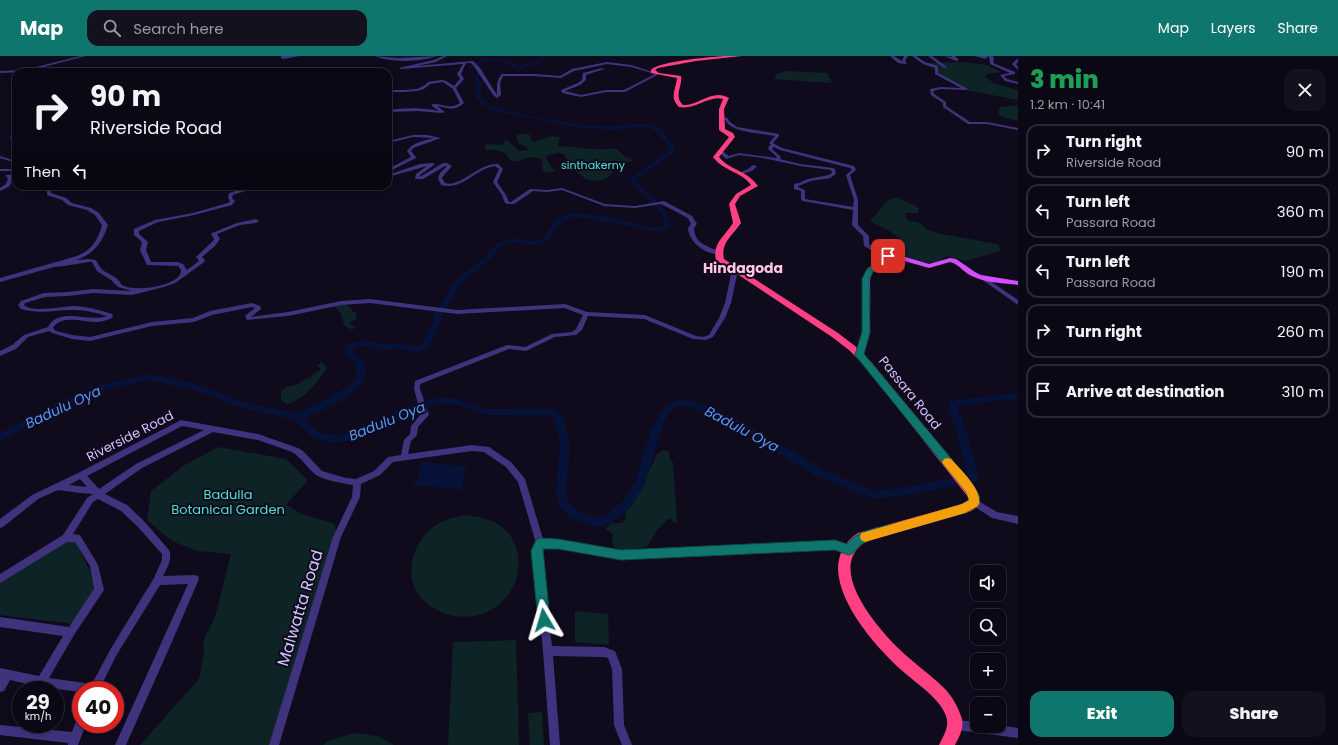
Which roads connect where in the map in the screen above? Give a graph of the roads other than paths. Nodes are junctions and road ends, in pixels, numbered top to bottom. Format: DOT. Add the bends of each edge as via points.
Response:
graph roads {
  1 [pos="84,56"];
  2 [pos="283,56"];
  3 [pos="298,56"];
  4 [pos="376,56"];
  5 [pos="407,56"];
  6 [pos="435,56"];
  7 [pos="445,56"];
  8 [pos="740,56"];
  9 [pos="892,56"];
  10 [pos="906,56"];
  11 [pos="914,56"];
  12 [pos="930,56"];
  13 [pos="946,56"];
  14 [pos="953,56"];
  15 [pos="976,56"];
  16 [pos="988,56"];
  17 [pos="991,56"];
  18 [pos="725,57"];
  19 [pos="392,60"];
  20 [pos="1018,60"];
  21 [pos="465,63"];
  22 [pos="945,67"];
  23 [pos="36,68"];
  24 [pos="604,68"];
  25 [pos="1018,69"];
  26 [pos="0,72"];
  27 [pos="12,72"];
  28 [pos="656,73"];
  29 [pos="561,78"];
  30 [pos="554,80"];
  31 [pos="1018,83"];
  32 [pos="454,88"];
  33 [pos="392,91"];
  34 [pos="392,111"];
  35 [pos="721,118"];
  36 [pos="1018,129"];
  37 [pos="392,141"];
  38 [pos="774,146"];
  39 [pos="720,151"];
  40 [pos="0,157"];
  41 [pos="777,160"];
  42 [pos="12,161"];
  43 [pos="755,166"];
  44 [pos="392,169"];
  45 [pos="0,170"];
  46 [pos="12,170"];
  47 [pos="741,173"];
  48 [pos="392,175"];
  49 [pos="12,176"];
  50 [pos="0,190"];
  51 [pos="50,190"];
  52 [pos="243,190"];
  53 [pos="856,210"];
  54 [pos="256,221"];
  55 [pos="718,253"];
  56 [pos="886,257"];
  57 [pos="54,265"];
  58 [pos="735,270"];
  59 [pos="182,276"];
  60 [pos="983,278"];
  61 [pos="0,280"];
  62 [pos="1018,284"];
  63 [pos="139,291"];
  64 [pos="1018,303"];
  65 [pos="586,314"];
  66 [pos="50,328"];
  67 [pos="0,354"];
  68 [pos="859,355"];
  69 [pos="212,429"];
  70 [pos="404,456"];
  71 [pos="81,475"];
  72 [pos="357,482"];
  73 [pos="57,486"];
  74 [pos="97,492"];
  75 [pos="975,503"];
  76 [pos="1018,520"];
  77 [pos="0,524"];
  78 [pos="66,538"];
  79 [pos="540,544"];
  80 [pos="849,549"];
  81 [pos="0,579"];
  82 [pos="157,581"];
  83 [pos="0,622"];
  84 [pos="71,632"];
  85 [pos="548,651"];
  86 [pos="4,675"];
  87 [pos="36,681"];
  88 [pos="42,681"];
  89 [pos="99,681"];
  90 [pos="0,687"];
  91 [pos="956,725"];
  92 [pos="0,730"];
  93 [pos="1018,733"];
  94 [pos="74,741"];
  95 [pos="120,745"];
  96 [pos="274,745"];
  97 [pos="555,745"];
  98 [pos="627,745"];
  99 [pos="947,745"];
  1 -- 23 [label="street"];
  2 -- 3 [label="street"];
  4 -- 19 [label="street"];
  5 -- 19 [label="street"];
  6 -- 19 [label="street"];
  7 -- 21 [label="street" via="435,61 401,68"];
  8 -- 18 [label="highway"];
  9 -- 10 [label="street" via="905,63 903,61"];
  11 -- 36 [label="street" via="924,63 935,66 938,68 936,73 966,89 931,90 932,94 943,100 946,108 969,123 987,123"];
  12 -- 22 [label="street"];
  13 -- 14 [label="street" via="957,60"];
  15 -- 16 [label="street"];
  17 -- 31 [label="street" via="991,63 1014,73 1002,75 1004,79"];
  18 -- 28 [label="highway" via="656,67 653,70"];
  20 -- 25 [label="street" via="1014,64"];
  21 -- 29 [label="street" via="475,64 497,97 498,83 502,75"];
  21 -- 32 [label="street" via="459,74 462,79"];
  24 -- 28 [label="street" via="584,74 584,80 565,88 563,92 581,96 606,91 625,91"];
  26 -- 27 [label="street"];
  28 -- 29 [label="street" via="607,63 573,70"];
  28 -- 35 [label="highway" via="679,76 675,96 681,106 689,107 716,96 725,97 722,102"];
  29 -- 30 [label="street"];
  32 -- 33 [label="street" via="445,80 429,83 422,89"];
  32 -- 34 [label="street" via="462,102 455,108 434,105 442,113 410,109"];
  35 -- 38 [label="street" via="727,119 733,127 778,136 771,143"];
  35 -- 39 [label="highway" via="722,130 732,137"];
  37 -- 44 [label="street" via="407,138 439,138 412,146 409,151 414,156"];
  38 -- 41 [label="street" via="770,149 779,157"];
  38 -- 53 [label="street" via="852,167 854,170 848,175 856,200"];
  39 -- 41 [label="street" via="728,158 739,154"];
  39 -- 47 [label="highway" via="717,160"];
  40 -- 42 [label="street"];
  41 -- 53 [label="street" via="800,166 833,169 834,174 828,178 811,179 796,185 796,188 803,190 803,200"];
  43 -- 47 [label="street"];
  45 -- 46 [label="street"];
  47 -- 55 [label="highway" via="755,186 736,197 732,207 737,223 724,237"];
  48 -- 55 [label="street" via="432,164 418,174 417,178 421,178 445,164 450,166 440,178 443,184 450,186 490,165 496,165 502,169 495,182 507,203 512,203 532,190 562,189 604,205 632,207 662,202 690,217 694,224 691,236 702,248"];
  49 -- 50 [label="street" via="8,176 8,185"];
  51 -- 57 [label="street" via="50,194 97,214 105,225 102,236 93,249 74,259"];
  52 -- 59 [label="street" via="231,194 230,198 233,201 230,204 157,221 136,230 137,235 145,242 143,250 149,264 181,265 184,270"];
  53 -- 56 [label="street" via="855,225 866,236 866,244"];
  54 -- 59 [label="street" via="239,224 214,234 217,239 214,245 199,256 201,262"];
  55 -- 58 [label="highway, Passara Road" via="722,262"];
  56 -- 60 [label="main road" via="902,258 929,266 950,260 956,261 974,275"];
  56 -- 68 [label="main road" via="870,271 866,279 866,332"];
  57 -- 61 [label="street"];
  57 -- 63 [label="street" via="94,261 96,268 116,279 120,286"];
  58 -- 65 [label="street" via="722,318 711,336 704,339 695,338 645,317"];
  58 -- 68 [label="highway, Passara Road" via="835,335"];
  59 -- 63 [label="street" via="158,287"];
  60 -- 62 [label="main road"];
  60 -- 64 [label="street"];
  63 -- 66 [label="street" via="132,293 93,290 44,295 23,302 21,305 26,310 74,308 110,314 110,317 101,320 61,319 54,322"];
  65 -- 66 [label="street" via="565,306 447,312 370,301 341,303 249,319 248,316 258,309 252,305 210,313 194,320 152,324 90,339 72,337 54,332"];
  65 -- 70 [label="street" via="579,330 574,334 554,336 526,349 509,347 417,383 425,413 408,440"];
  66 -- 67 [label="street" via="26,336 14,347"];
  68 -- 75 [label="highway, Passara Road" via="970,489"];
  69 -- 71 [label="street, Riverside Road" via="181,423"];
  69 -- 72 [label="street, Riverside Road" via="258,437 295,450 319,473"];
  69 -- 74 [label="street" via="138,466"];
  70 -- 72 [label="street" via="391,459 377,473"];
  70 -- 79 [label="street" via="472,448 493,452 518,474 522,481"];
  71 -- 73 [label="street, Riverside Road"];
  71 -- 74 [label="street"];
  72 -- 96 [label="street, Malwatta Road" via="356,497 337,537"];
  73 -- 74 [label="street"];
  73 -- 77 [label="street, Riverside Road" via="35,497"];
  74 -- 78 [label="street"];
  74 -- 82 [label="street" via="124,508 166,552 166,560"];
  75 -- 76 [label="street" via="995,515"];
  75 -- 80 [label="highway" via="900,528 870,535"];
  78 -- 81 [label="street"];
  78 -- 84 [label="street" via="77,538 94,565 99,590"];
  79 -- 80 [label="street" via="558,544 621,555 835,545"];
  79 -- 85 [label="street" via="537,551"];
  80 -- 91 [label="highway" via="845,560 845,575 861,612 885,644 946,702"];
  82 -- 89 [label="street"];
  82 -- 95 [label="street" via="195,579"];
  83 -- 84 [label="street"];
  84 -- 88 [label="street"];
  85 -- 97 [label="street"];
  85 -- 98 [label="street" via="612,654 617,669 619,725"];
  86 -- 87 [label="street"];
  86 -- 90 [label="street"];
  91 -- 93 [label="street"];
  91 -- 99 [label="highway"];
  92 -- 94 [label="street"];
}
